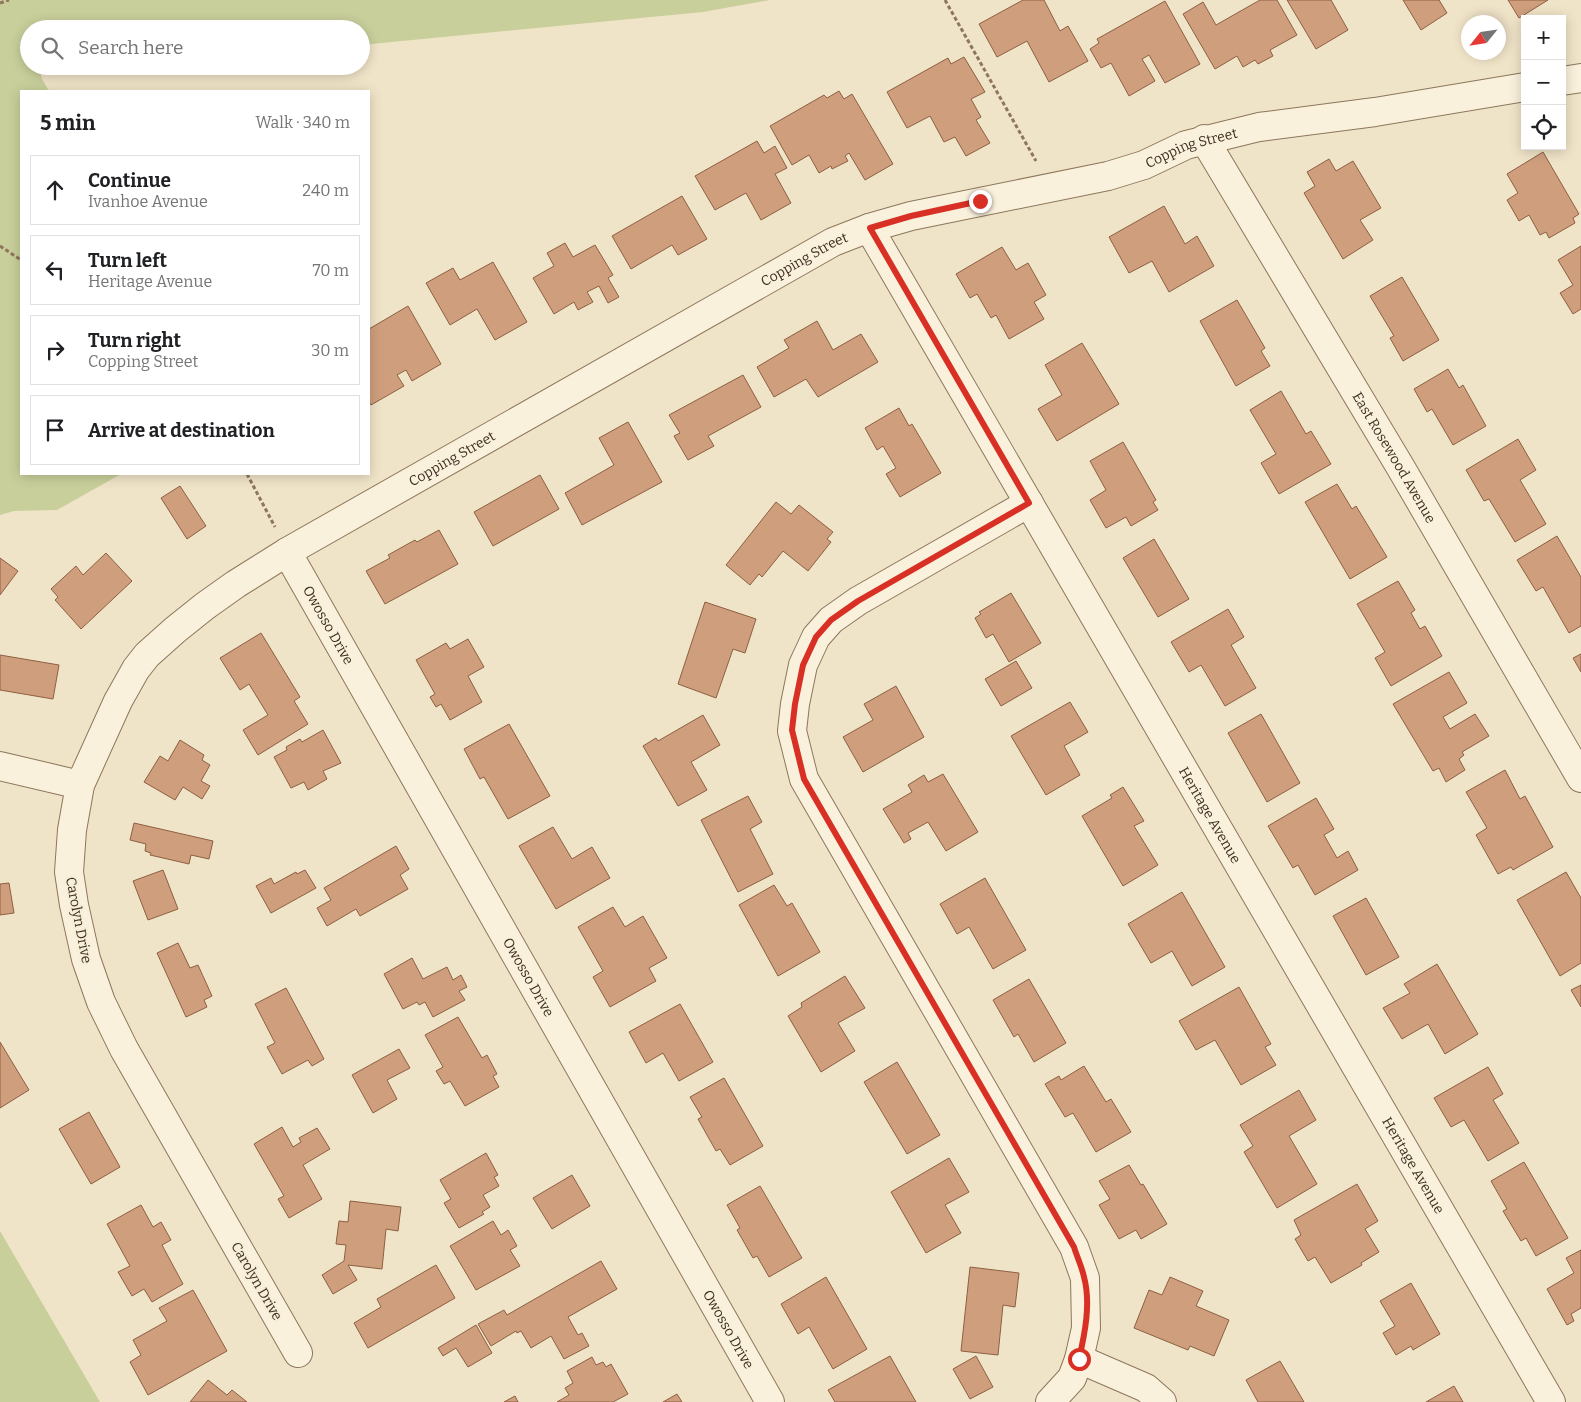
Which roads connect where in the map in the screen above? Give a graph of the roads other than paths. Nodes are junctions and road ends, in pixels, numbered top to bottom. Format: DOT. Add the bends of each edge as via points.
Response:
graph roads {
  1 [pos="1521,88"];
  2 [pos="1204,140"];
  3 [pos="870,228"];
  4 [pos="1029,503"];
  5 [pos="288,552"];
  6 [pos="0,766"];
  7 [pos="1581,778"];
  8 [pos="80,785"];
  9 [pos="298,1353"];
  10 [pos="1079,1359"];
  11 [pos="770,1402"];
  12 [pos="1050,1402"];
  13 [pos="1162,1402"];
  14 [pos="1551,1402"];
  1 -- 2 [label="street, Copping Street" via="1258,127"];
  2 -- 3 [label="street, Copping Street" via="1108,176 920,214"];
  2 -- 7 [label="street, East Rosewood Avenue" via="1402,468"];
  3 -- 4 [label="street, Heritage Avenue"];
  3 -- 5 [label="street, Copping Street" via="833,242"];
  4 -- 10 [label="street" via="858,601 831,620 816,637 803,665 792,730 804,779 1074,1247 1085,1278 1086,1328"];
  4 -- 14 [label="street, Heritage Avenue"];
  5 -- 8 [label="street, Carolyn Drive" via="205,606 147,654 118,701"];
  5 -- 11 [label="street, Owosso Drive"];
  6 -- 8 [label="street"];
  8 -- 9 [label="street, Carolyn Drive" via="69,872 86,959 101,1002 124,1049"];
  10 -- 12 [label="street" via="1072,1378"];
  10 -- 13 [label="street" via="1146,1388"];
}
